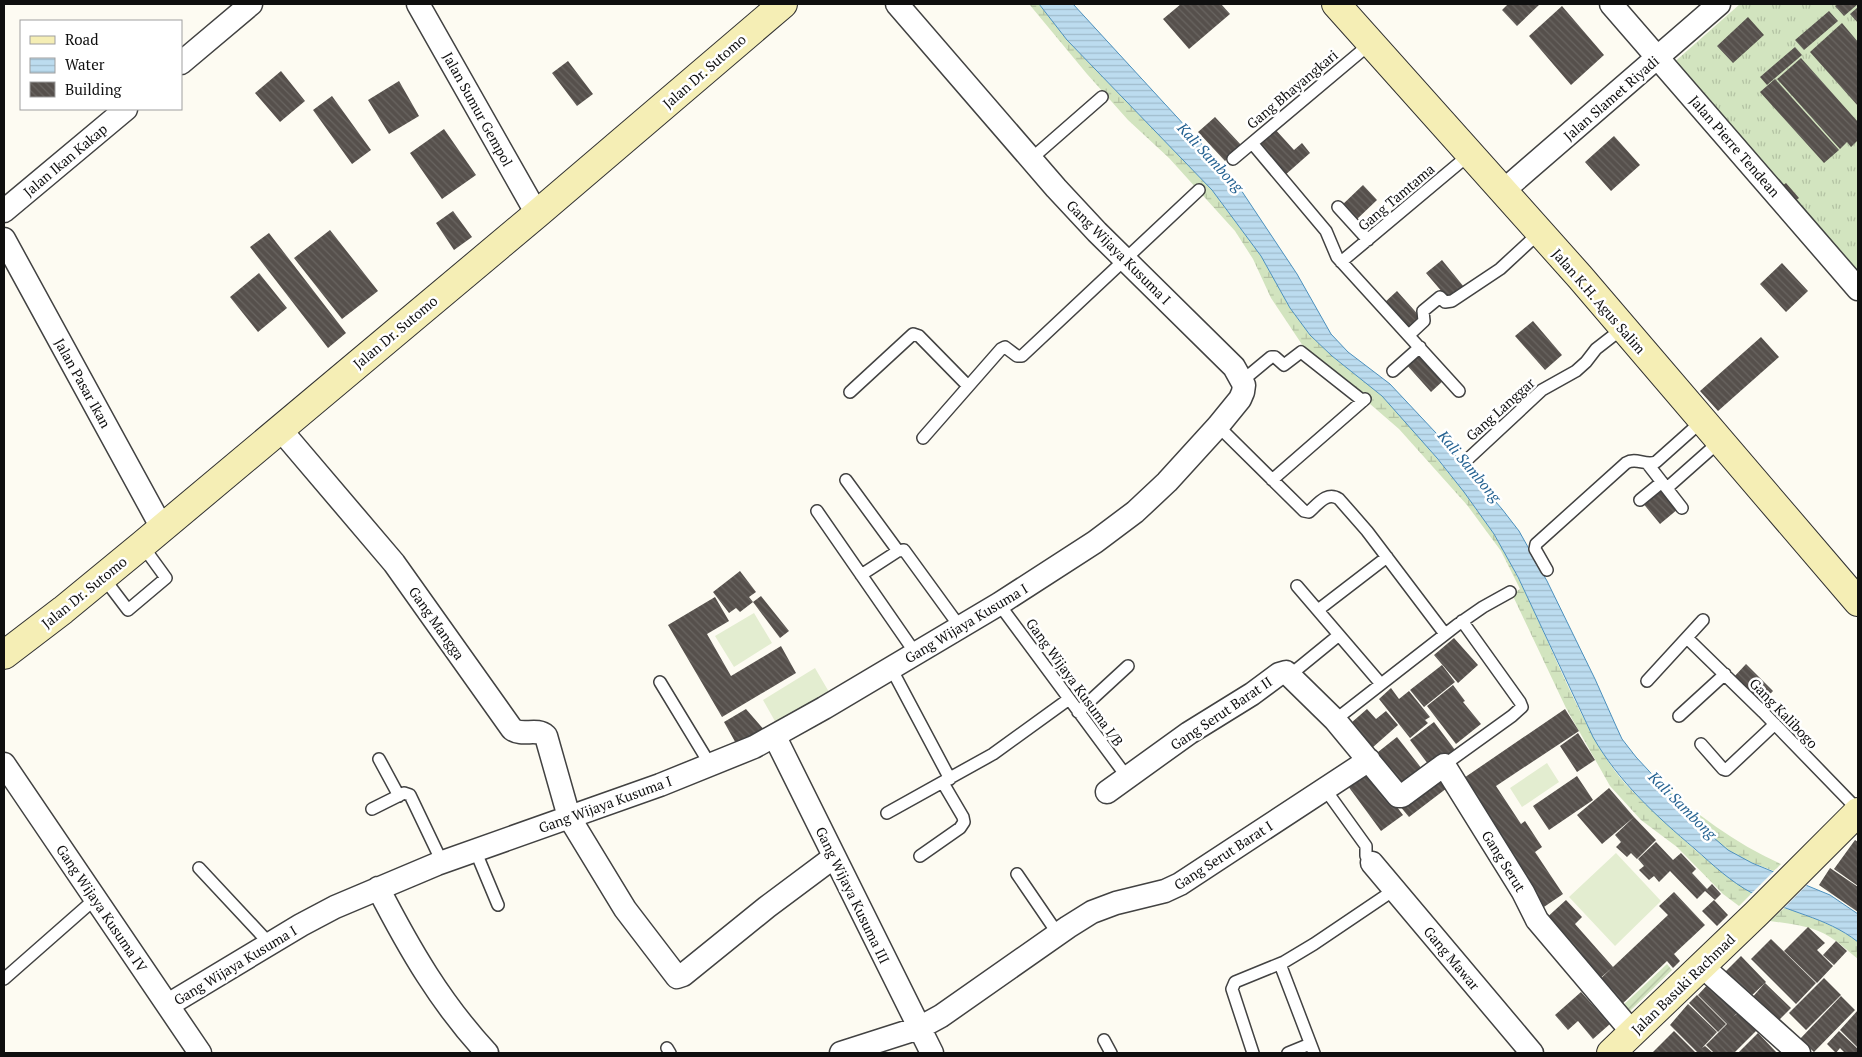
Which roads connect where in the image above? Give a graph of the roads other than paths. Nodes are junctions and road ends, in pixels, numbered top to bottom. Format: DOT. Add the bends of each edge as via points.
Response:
graph roads {
  1 [pos="251,4"];
  2 [pos="418,4"];
  3 [pos="783,4"];
  4 [pos="897,4"];
  5 [pos="1336,4"];
  6 [pos="1611,4"];
  7 [pos="1719,4"];
  8 [pos="1371,43"];
  9 [pos="1658,58"];
  10 [pos="182,61"];
  11 [pos="1102,97"];
  12 [pos="125,110"];
  13 [pos="1252,143"];
  14 [pos="1470,154"];
  15 [pos="1234,159"];
  16 [pos="1031,160"];
  17 [pos="1199,190"];
  18 [pos="1503,191"];
  19 [pos="1338,206"];
  20 [pos="4,211"];
  21 [pos="537,214"];
  22 [pos="1540,232"];
  23 [pos="4,239"];
  24 [pos="1368,240"];
  25 [pos="1124,258"];
  26 [pos="1341,262"];
  27 [pos="1858,289"];
  28 [pos="1623,328"];
  29 [pos="1409,335"];
  30 [pos="1420,347"];
  31 [pos="1393,371"];
  32 [pos="1242,381"];
  33 [pos="968,386"];
  34 [pos="850,392"];
  35 [pos="1459,392"];
  36 [pos="1702,421"];
  37 [pos="1218,426"];
  38 [pos="280,429"];
  39 [pos="923,438"];
  40 [pos="1720,441"];
  41 [pos="1469,458"];
  42 [pos="1647,463"];
  43 [pos="846,480"];
  44 [pos="1272,480"];
  45 [pos="1665,485"];
  46 [pos="1640,500"];
  47 [pos="1682,508"];
  48 [pos="817,511"];
  49 [pos="162,528"];
  50 [pos="142,545"];
  51 [pos="898,551"];
  52 [pos="1387,557"];
  53 [pos="1547,570"];
  54 [pos="861,575"];
  55 [pos="103,578"];
  56 [pos="1297,586"];
  57 [pos="1510,592"];
  58 [pos="1858,602"];
  59 [pos="999,604"];
  60 [pos="1318,610"];
  61 [pos="1703,620"];
  62 [pos="1462,621"];
  63 [pos="960,627"];
  64 [pos="1444,634"];
  65 [pos="1339,635"];
  66 [pos="1687,638"];
  67 [pos="916,654"];
  68 [pos="4,655"];
  69 [pos="1128,666"];
  70 [pos="891,668"];
  71 [pos="1290,674"];
  72 [pos="1725,674"];
  73 [pos="1647,681"];
  74 [pos="660,682"];
  75 [pos="1381,684"];
  76 [pos="1069,699"];
  77 [pos="1078,712"];
  78 [pos="1679,716"];
  79 [pos="1335,720"];
  80 [pos="1774,724"];
  81 [pos="775,737"];
  82 [pos="1701,744"];
  83 [pos="379,758"];
  84 [pos="1369,760"];
  85 [pos="4,764"];
  86 [pos="1444,765"];
  87 [pos="711,766"];
  88 [pos="1127,777"];
  89 [pos="946,781"];
  90 [pos="1324,789"];
  91 [pos="1107,792"];
  92 [pos="399,796"];
  93 [pos="372,809"];
  94 [pos="887,813"];
  95 [pos="569,817"];
  96 [pos="1855,820"];
  97 [pos="475,850"];
  98 [pos="920,856"];
  99 [pos="834,857"];
  100 [pos="442,862"];
  101 [pos="1372,863"];
  102 [pos="199,868"];
  103 [pos="1017,874"];
  104 [pos="378,888"];
  105 [pos="1394,890"];
  106 [pos="96,899"];
  107 [pos="498,905"];
  108 [pos="1058,934"];
  109 [pos="270,944"];
  110 [pos="1280,964"];
  111 [pos="1702,966"];
  112 [pos="4,979"];
  113 [pos="168,1005"];
  114 [pos="919,1028"];
  115 [pos="1632,1032"];
  116 [pos="1104,1040"];
  117 [pos="1312,1048"];
  118 [pos="194,1051"];
  119 [pos="487,1053"];
  120 [pos="841,1053"];
  121 [pos="932,1053"];
  122 [pos="1111,1053"];
  123 [pos="1253,1053"];
  124 [pos="1288,1053"];
  125 [pos="1532,1053"];
  126 [pos="1611,1053"];
  127 [pos="1799,1053"];
  1 -- 10 [label="street"];
  2 -- 21 [label="street, Jalan Sumur Gempol"];
  3 -- 21 [label="main road, Jalan Dr. Sutomo"];
  4 -- 16 [label="street, Gang Wijaya Kusuma I"];
  5 -- 8 [label="main road, Jalan K.H. Agus Salim"];
  6 -- 9 [label="street, Jalan Pierre Tendean"];
  7 -- 9 [label="street, Jalan Slamet Riyadi"];
  8 -- 13 [label="lane, Gang Bhayangkari"];
  8 -- 14 [label="main road, Jalan K.H. Agus Salim"];
  9 -- 18 [label="street, Jalan Slamet Riyadi"];
  9 -- 27 [label="street, Jalan Pierre Tendean"];
  11 -- 16 [label="lane"];
  12 -- 20 [label="street, Jalan Ikan Kakap"];
  13 -- 15 [label="lane, Gang Bhayangkari"];
  13 -- 26 [label="lane" via="1326,231"];
  14 -- 18 [label="main road, Jalan K.H. Agus Salim"];
  14 -- 24 [label="lane, Gang Tamtama"];
  16 -- 25 [label="street, Gang Wijaya Kusuma I"];
  17 -- 25 [label="lane"];
  18 -- 22 [label="main road, Jalan K.H. Agus Salim"];
  19 -- 24 [label="lane"];
  21 -- 38 [label="main road, Jalan Dr. Sutomo"];
  22 -- 28 [label="main road, Jalan K.H. Agus Salim"];
  22 -- 29 [label="lane" via="1500,269 1452,301 1436,299 1423,311 1424,321"];
  23 -- 49 [label="street, Jalan Pasar Ikan"];
  24 -- 26 [label="lane, Gang Tamtama"];
  25 -- 32 [label="street, Gang Wijaya Kusuma I" via="1234,367"];
  25 -- 33 [label="lane" via="1022,356 1004,347"];
  26 -- 29 [label="lane"];
  28 -- 36 [label="main road, Jalan K.H. Agus Salim"];
  28 -- 41 [label="lane, Gang Langgar" via="1596,349 1576,371 1542,390"];
  29 -- 30 [label="lane"];
  30 -- 31 [label="lane"];
  30 -- 35 [label="lane"];
  32 -- 37 [label="street, Gang Wijaya Kusuma I" via="1242,394"];
  32 -- 44 [label="lane" via="1271,357 1284,365 1302,352 1364,400"];
  33 -- 34 [label="lane" via="914,334"];
  33 -- 39 [label="lane"];
  36 -- 40 [label="main road, Jalan K.H. Agus Salim"];
  36 -- 42 [label="lane" via="1656,462"];
  37 -- 44 [label="lane"];
  37 -- 59 [label="street, Gang Wijaya Kusuma I" via="1135,512 1062,565"];
  38 -- 49 [label="main road, Jalan Dr. Sutomo"];
  38 -- 95 [label="street, Gang Mangga" via="394,563 512,729 519,733 539,732 546,736"];
  40 -- 45 [label="lane"];
  40 -- 58 [label="main road, Jalan K.H. Agus Salim"];
  42 -- 45 [label="lane"];
  42 -- 53 [label="lane" via="1635,460 1626,463 1536,544 1535,549"];
  43 -- 51 [label="lane"];
  44 -- 52 [label="lane" via="1306,512 1329,495 1336,497"];
  45 -- 46 [label="lane"];
  45 -- 47 [label="lane"];
  48 -- 54 [label="lane"];
  49 -- 50 [label="main road, Jalan Dr. Sutomo"];
  50 -- 55 [label="main road, Jalan Dr. Sutomo"];
  50 -- 55 [label="lane" via="166,578 151,591 128,610"];
  51 -- 54 [label="lane"];
  51 -- 63 [label="lane" via="904,550 908,554"];
  52 -- 60 [label="lane"];
  52 -- 64 [label="lane"];
  54 -- 67 [label="lane"];
  55 -- 68 [label="main road, Jalan Dr. Sutomo"];
  56 -- 60 [label="lane"];
  57 -- 62 [label="lane"];
  59 -- 63 [label="street, Gang Wijaya Kusuma I"];
  59 -- 76 [label="lane, Gang Wijaya Kusuma I/B"];
  60 -- 65 [label="lane"];
  61 -- 66 [label="lane"];
  62 -- 64 [label="lane"];
  62 -- 86 [label="lane" via="1522,707"];
  63 -- 67 [label="street, Gang Wijaya Kusuma I"];
  64 -- 75 [label="lane"];
  65 -- 71 [label="lane"];
  65 -- 75 [label="lane"];
  66 -- 72 [label="lane, Gang Kalibogo"];
  66 -- 73 [label="lane"];
  67 -- 70 [label="street, Gang Wijaya Kusuma I"];
  69 -- 77 [label="lane"];
  70 -- 81 [label="street, Gang Wijaya Kusuma I"];
  70 -- 89 [label="lane"];
  71 -- 79 [label="street, Gang Serut Barat II"];
  71 -- 88 [label="street, Gang Serut Barat II" via="1279,674"];
  72 -- 78 [label="lane"];
  72 -- 80 [label="lane, Gang Kalibogo"];
  74 -- 87 [label="lane"];
  75 -- 79 [label="lane"];
  76 -- 77 [label="lane, Gang Wijaya Kusuma I/B"];
  76 -- 89 [label="lane" via="1010,743"];
  77 -- 88 [label="lane, Gang Wijaya Kusuma I/B"];
  79 -- 84 [label="street, Gang Serut Barat II"];
  80 -- 82 [label="lane" via="1726,770"];
  80 -- 96 [label="lane, Gang Kalibogo"];
  81 -- 87 [label="street, Gang Wijaya Kusuma I"];
  81 -- 99 [label="street, Gang Wijaya Kusuma III"];
  83 -- 92 [label="lane"];
  84 -- 86 [label="street" via="1399,796"];
  84 -- 90 [label="street, Gang Serut Barat I"];
  85 -- 106 [label="street, Gang Wijaya Kusuma IV"];
  86 -- 115 [label="street, Gang Serut" via="1537,920"];
  87 -- 95 [label="street, Gang Wijaya Kusuma I"];
  88 -- 91 [label="street, Gang Serut Barat II"];
  89 -- 94 [label="lane"];
  89 -- 98 [label="lane" via="964,822"];
  90 -- 101 [label="lane" via="1366,846 1366,856"];
  90 -- 108 [label="street, Gang Serut Barat I" via="1180,884 1100,908"];
  92 -- 93 [label="lane"];
  92 -- 100 [label="lane" via="404,793 411,796"];
  95 -- 97 [label="street, Gang Wijaya Kusuma I"];
  95 -- 99 [label="street" via="625,908 679,977"];
  96 -- 111 [label="main road, Jalan Basuki Rachmad"];
  97 -- 100 [label="street, Gang Wijaya Kusuma I"];
  97 -- 107 [label="lane"];
  99 -- 114 [label="street, Gang Wijaya Kusuma III"];
  100 -- 104 [label="street, Gang Wijaya Kusuma I"];
  101 -- 105 [label="street, Gang Mawar"];
  102 -- 109 [label="lane"];
  103 -- 108 [label="lane"];
  104 -- 109 [label="street, Gang Wijaya Kusuma I" via="316,916"];
  104 -- 119 [label="street" via="425,974"];
  105 -- 110 [label="lane"];
  105 -- 125 [label="street, Gang Mawar"];
  106 -- 112 [label="lane"];
  106 -- 113 [label="street, Gang Wijaya Kusuma IV"];
  108 -- 114 [label="street, Gang Serut Barat I" via="956,1007"];
  109 -- 113 [label="street, Gang Wijaya Kusuma I"];
  110 -- 117 [label="lane"];
  110 -- 123 [label="lane" via="1237,980 1231,987"];
  111 -- 115 [label="main road, Jalan Basuki Rachmad"];
  111 -- 127 [label="street"];
  113 -- 118 [label="street, Gang Wijaya Kusuma IV"];
  114 -- 120 [label="street, Gang Serut Barat I"];
  114 -- 121 [label="street, Gang Wijaya Kusuma III"];
  115 -- 126 [label="main road, Jalan Basuki Rachmad"];
  116 -- 122 [label="lane"];
  117 -- 124 [label="lane"];
}
